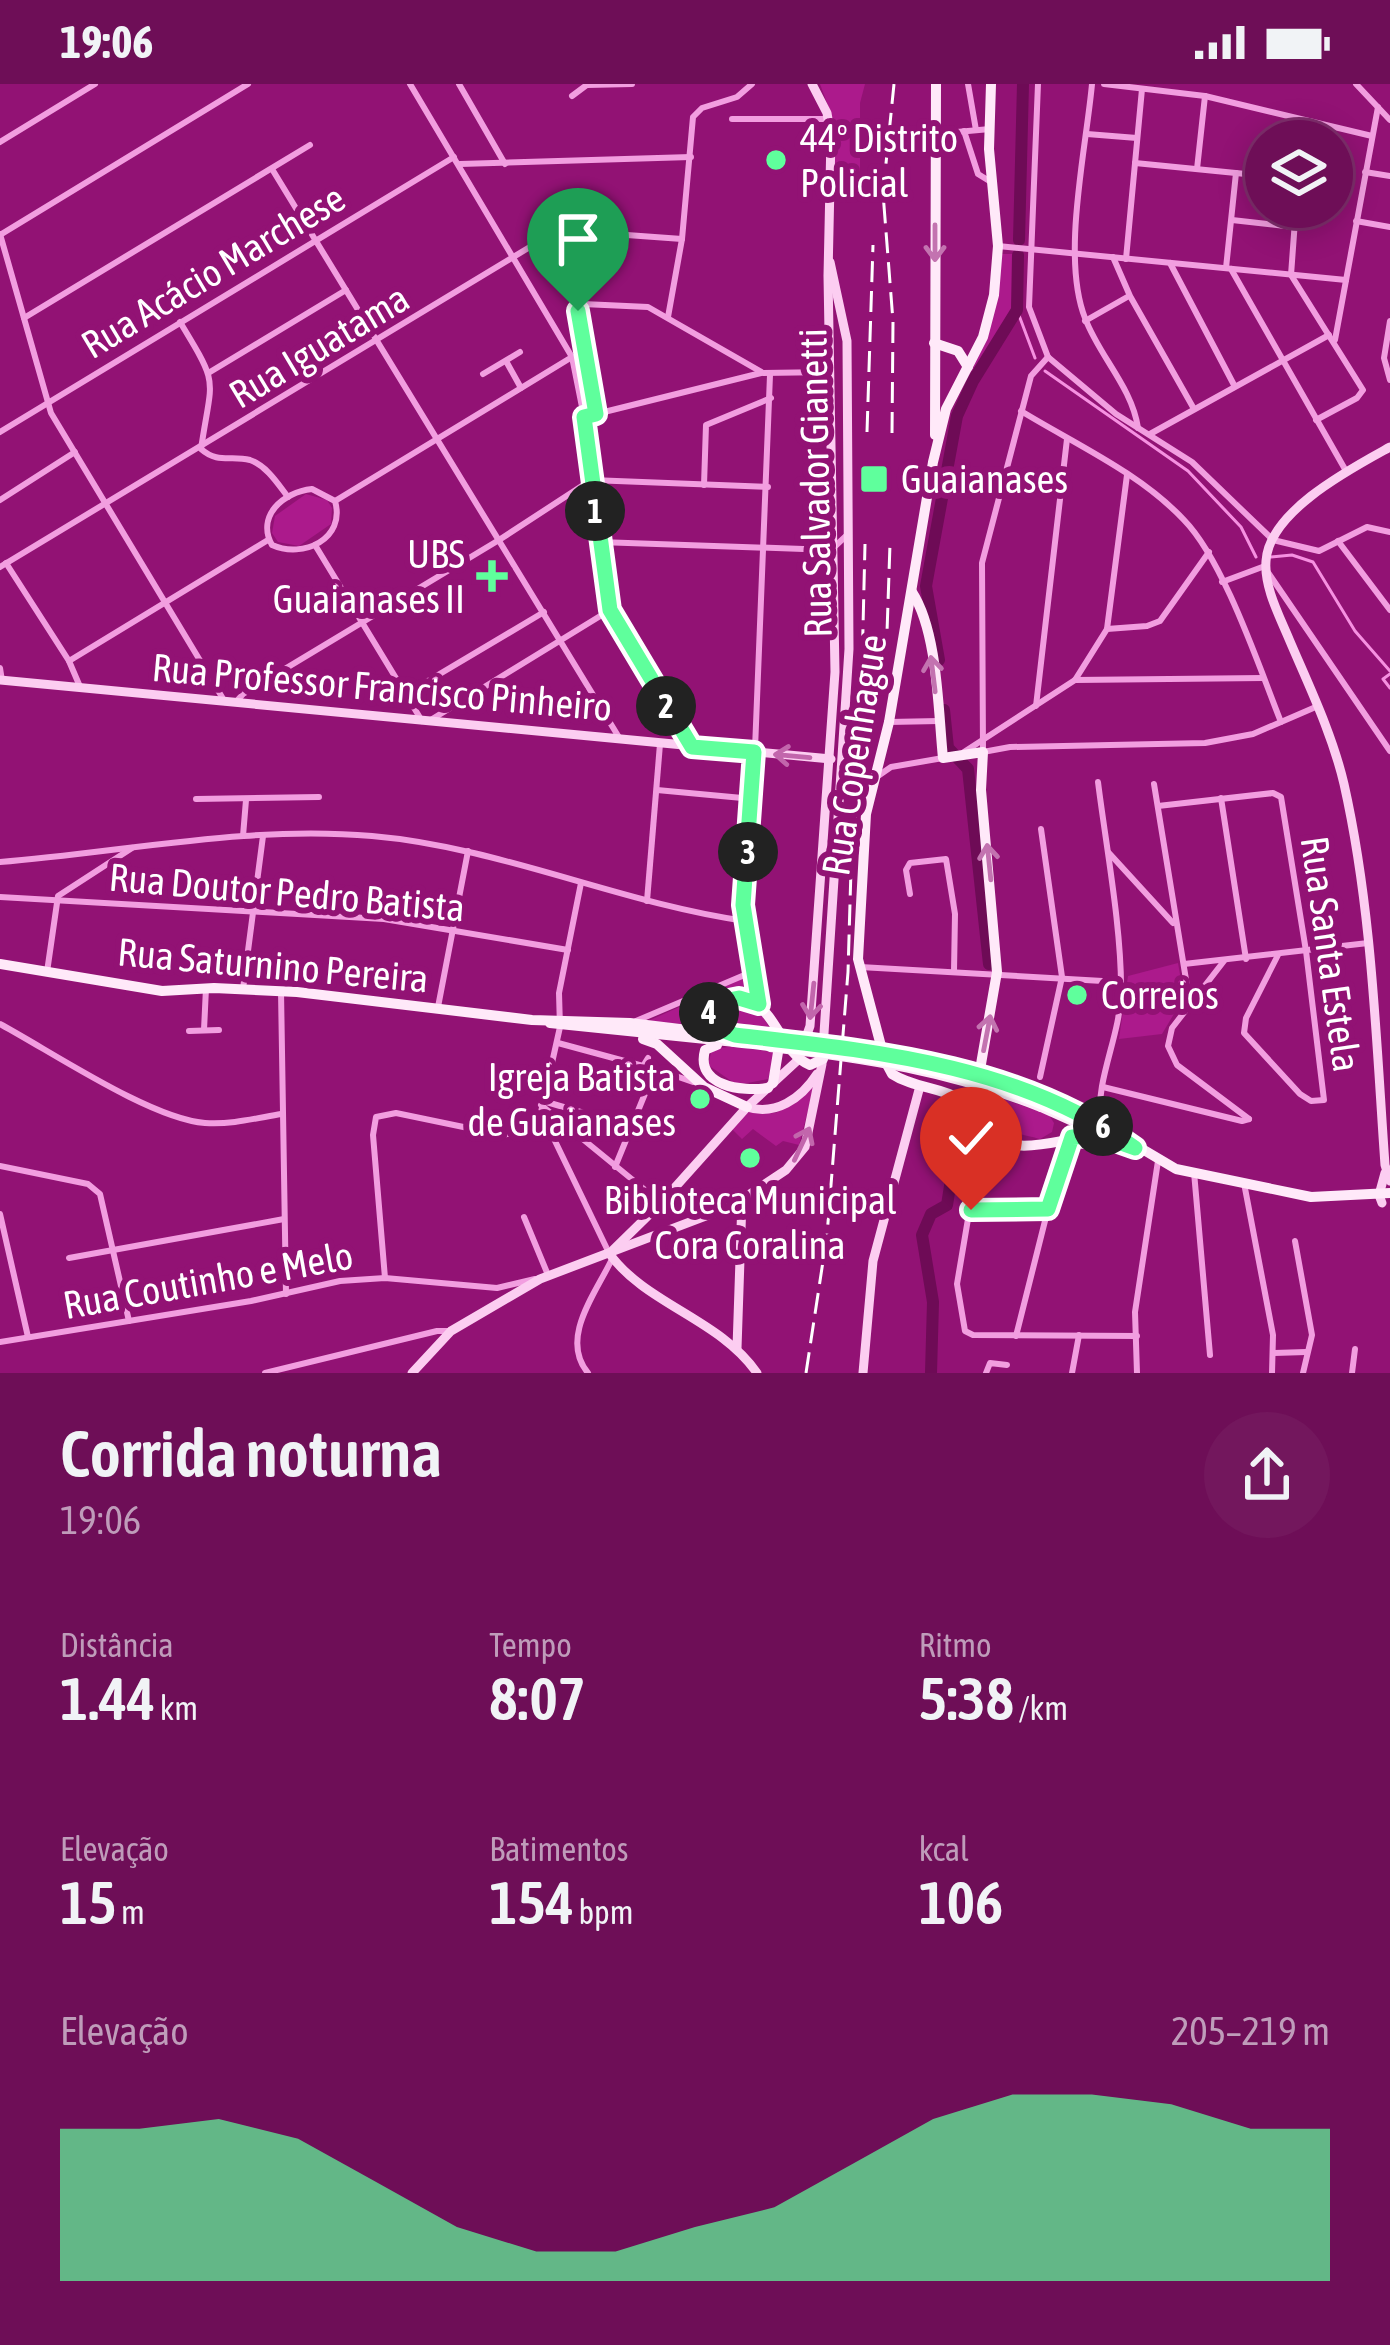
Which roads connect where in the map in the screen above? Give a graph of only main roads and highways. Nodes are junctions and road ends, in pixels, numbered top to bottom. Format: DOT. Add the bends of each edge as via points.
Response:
graph roads {
  1 [pos="812,84"];
  2 [pos="936,84"];
  3 [pos="991,84"];
  4 [pos="830,262"];
  5 [pos="934,343"];
  6 [pos="950,347"];
  7 [pos="936,359"];
  8 [pos="968,367"];
  9 [pos="832,372"];
  10 [pos="935,380"];
  11 [pos="849,381"];
  12 [pos="957,386"];
  13 [pos="1390,448"];
  14 [pos="933,463"];
  15 [pos="913,592"];
  16 [pos="1,680"];
  17 [pos="831,759"];
  18 [pos="0,964"];
  19 [pos="630,1028"];
  20 [pos="779,1031"];
  21 [pos="735,1039"];
  22 [pos="798,1060"];
  23 [pos="822,1061"];
  24 [pos="771,1085"];
  25 [pos="920,1086"];
  26 [pos="976,1093"];
  27 [pos="957,1096"];
  28 [pos="1042,1102"];
  29 [pos="747,1107"];
  30 [pos="973,1110"];
  31 [pos="1054,1112"];
  32 [pos="1101,1130"];
  33 [pos="1047,1145"];
  34 [pos="1386,1168"];
  35 [pos="1390,1181"];
  36 [pos="742,1200"];
  37 [pos="1386,1200"];
  38 [pos="611,1256"];
  39 [pos="736,1348"];
  40 [pos="412,1373"];
  41 [pos="757,1373"];
  42 [pos="862,1373"];
  1 -- 4 [label="main road, Rua Salvador Gianetti" via="829,119"];
  2 -- 5 [label="main road, one-way"];
  3 -- 8 [label="main road" via="983,129 1005,246"];
  4 -- 9 [label="main road, Rua Salvador Gianetti"];
  4 -- 11 [label="main road, Rua Salvador Gianetti"];
  5 -- 6 [label="main road"];
  5 -- 7 [label="main road"];
  6 -- 7 [label="main road"];
  6 -- 8 [label="main road"];
  7 -- 10 [label="main road"];
  8 -- 12 [label="main road"];
  9 -- 11 [label="main road"];
  9 -- 17 [label="main road, Rua Salvador Gianetti"];
  10 -- 12 [label="main road"];
  10 -- 14 [label="main road"];
  11 -- 23 [label="main road, Rua Salvador Gianetti" via="847,692"];
  12 -- 14 [label="main road"];
  13 -- 34 [label="main road" via="1310,495 1273,540 1266,563 1343,781 1368,943"];
  14 -- 15 [label="main road, Rua Copenhague"];
  15 -- 25 [label="main road, Rua Copenhague" via="863,844 860,967 887,1068"];
  26 -- 15 [label="main road, one-way" via="998,973 983,745 952,756"];
  17 -- 16 [label="main road, Rua Professor Francisco Pinheiro, one-way"];
  17 -- 22 [label="main road, Rua Salvador Gianetti, one-way" via="812,1008"];
  18 -- 19 [label="main road, Rua Saturnino Pereira" via="162,991 281,991"];
  19 -- 21 [label="main road, Rua Saturnino Pereira"];
  19 -- 29 [label="main road" via="704,1087"];
  20 -- 21 [label="main road" via="759,1004 728,998 710,1008 711,1026"];
  20 -- 22 [label="main road"];
  20 -- 24 [label="main road"];
  21 -- 24 [label="main road" via="704,1050 706,1073 738,1090"];
  21 -- 28 [label="main road, Rua Saturnino Pereira, bridge" via="912,1058"];
  22 -- 23 [label="main road"];
  22 -- 24 [label="main road"];
  23 -- 29 [label="main road" via="810,1084 775,1110"];
  36 -- 23 [label="main road, Rua Salvador Gianetti, one-way" via="802,1154"];
  24 -- 29 [label="main road"];
  25 -- 27 [label="main road"];
  25 -- 42 [label="main road" via="873,1261"];
  26 -- 27 [label="main road"];
  26 -- 30 [label="main road"];
  27 -- 30 [label="main road"];
  28 -- 31 [label="main road"];
  28 -- 32 [label="main road" via="1078,1112"];
  29 -- 38 [label="main road"];
  30 -- 33 [label="main road" via="993,1137"];
  31 -- 32 [label="main road"];
  31 -- 33 [label="main road" via="1058,1132"];
  32 -- 33 [label="main road"];
  32 -- 37 [label="main road" via="1194,1172 1311,1197"];
  34 -- 35 [label="main road"];
  34 -- 37 [label="main road"];
  36 -- 38 [label="main road, Rua Salvador Gianetti"];
  36 -- 39 [label="main road"];
  38 -- 39 [label="main road"];
  38 -- 40 [label="main road, Rua Salvador Gianetti" via="544,1277 451,1331"];
  39 -- 41 [label="main road"];
}
